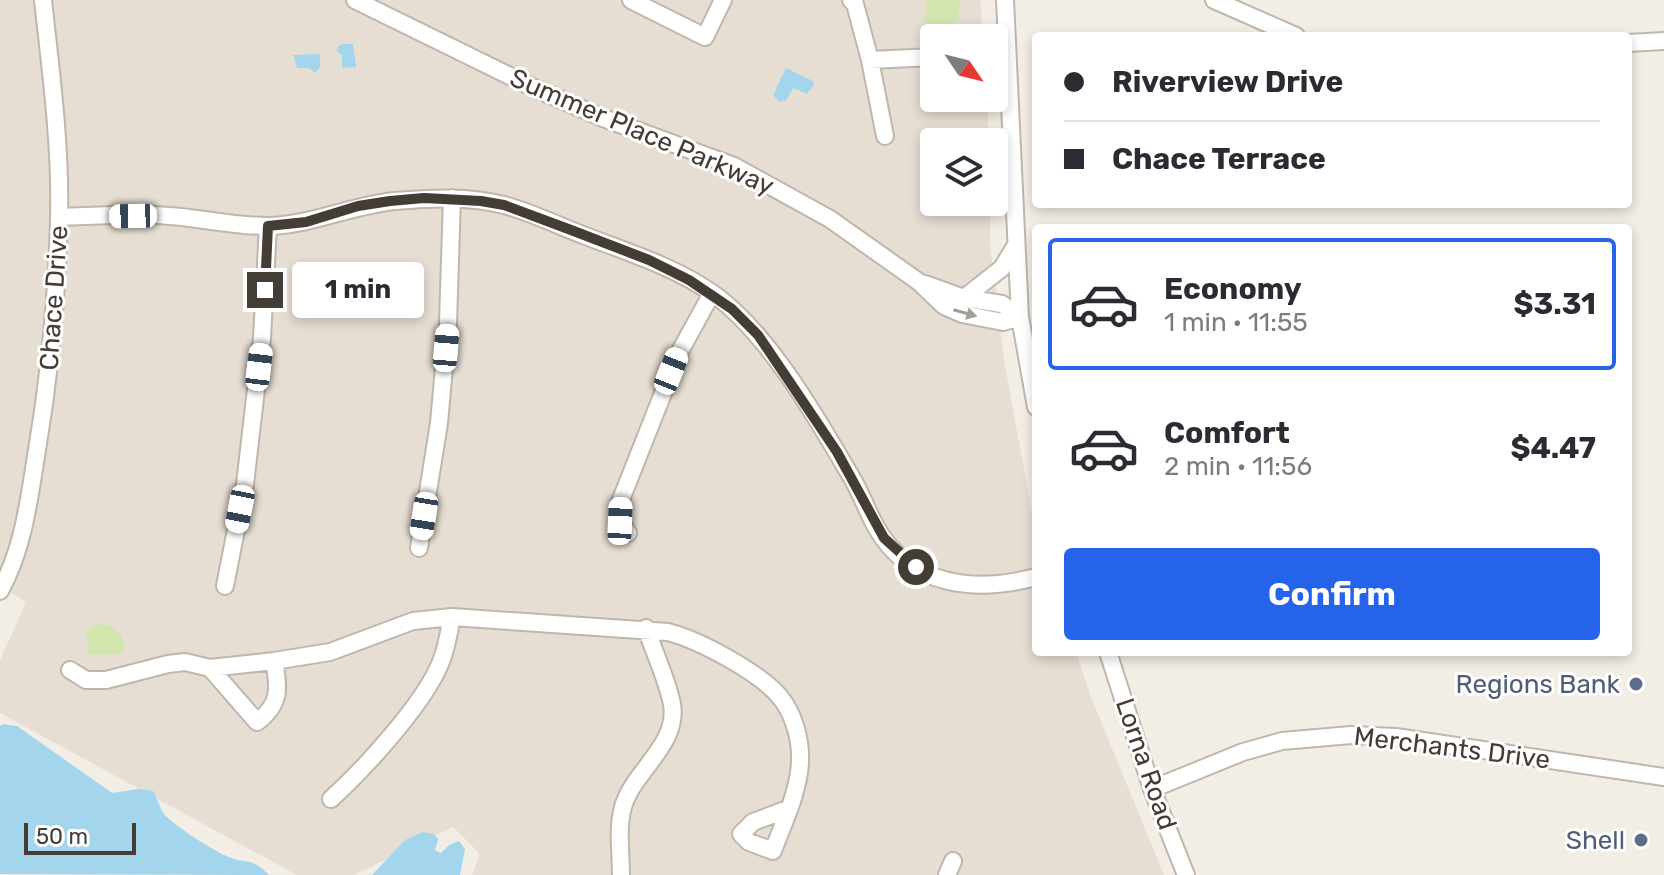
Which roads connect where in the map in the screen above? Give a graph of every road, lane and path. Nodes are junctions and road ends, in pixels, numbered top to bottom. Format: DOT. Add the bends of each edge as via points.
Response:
graph roads {
  1 [pos="43,0"];
  2 [pos="355,0"];
  3 [pos="631,0"];
  4 [pos="723,0"];
  5 [pos="851,0"];
  6 [pos="1005,0"];
  7 [pos="1214,0"];
  8 [pos="1003,24"];
  9 [pos="1287,32"];
  10 [pos="1664,41"];
  11 [pos="1632,43"];
  12 [pos="920,58"];
  13 [pos="870,60"];
  14 [pos="1006,112"];
  15 [pos="885,136"];
  16 [pos="452,198"];
  17 [pos="60,217"];
  18 [pos="268,226"];
  19 [pos="1016,245"];
  20 [pos="919,282"];
  21 [pos="712,293"];
  22 [pos="964,298"];
  23 [pos="1020,317"];
  24 [pos="1032,384"];
  25 [pos="628,533"];
  26 [pos="419,548"];
  27 [pos="1032,576"];
  28 [pos="225,586"];
  29 [pos="0,591"];
  30 [pos="452,617"];
  31 [pos="646,628"];
  32 [pos="1109,656"];
  33 [pos="274,661"];
  34 [pos="210,668"];
  35 [pos="70,670"];
  36 [pos="1664,777"];
  37 [pos="1152,789"];
  38 [pos="331,799"];
  39 [pos="788,809"];
  40 [pos="621,875"];
  41 [pos="1186,875"];
  1 -- 17 [label="street, Chace Drive" via="56,111"];
  2 -- 20 [label="street, Summer Place Parkway" via="548,94 734,166 830,219"];
  3 -- 4 [label="street" via="705,37"];
  5 -- 13 [label="street"];
  6 -- 8 [label="street"];
  7 -- 9 [label="street"];
  10 -- 11 [label="street"];
  12 -- 13 [label="street"];
  13 -- 15 [label="street"];
  14 -- 19 [label="street"];
  16 -- 18 [label="street" via="390,201"];
  16 -- 21 [label="street" via="504,205 649,260"];
  16 -- 26 [label="street" via="440,409"];
  17 -- 18 [label="street" via="164,215"];
  17 -- 29 [label="street, Chace Drive" via="48,389 22,538"];
  18 -- 28 [label="street" via="245,484"];
  19 -- 22 [label="street" via="1002,268"];
  19 -- 23 [label="street"];
  20 -- 22 [label="street, Summer Place Parkway"];
  20 -- 23 [label="street, Summer Place Parkway, one-way" via="944,306 962,314 1003,322"];
  21 -- 25 [label="street" via="679,353 620,502 620,521"];
  21 -- 27 [label="street" via="758,335 837,452 876,527 899,554 922,571 963,585"];
  22 -- 23 [label="street, Summer Place Parkway" via="1002,304"];
  23 -- 24 [label="street"];
  30 -- 31 [label="street"];
  30 -- 33 [label="street" via="413,621 330,652"];
  30 -- 38 [label="street" via="441,661 426,688 393,734"];
  31 -- 39 [label="street" via="690,638 780,696 796,728 800,762"];
  31 -- 40 [label="street" via="672,706 670,728 622,808"];
  32 -- 37 [label="street, Lorna Road"];
  33 -- 34 [label="street"];
  33 -- 34 [label="street" via="277,697 257,722"];
  34 -- 35 [label="street" via="185,662 106,680 86,680"];
  36 -- 37 [label="street, Merchants Drive" via="1396,737 1351,735 1282,741"];
  37 -- 41 [label="street, Lorna Road"];
}
